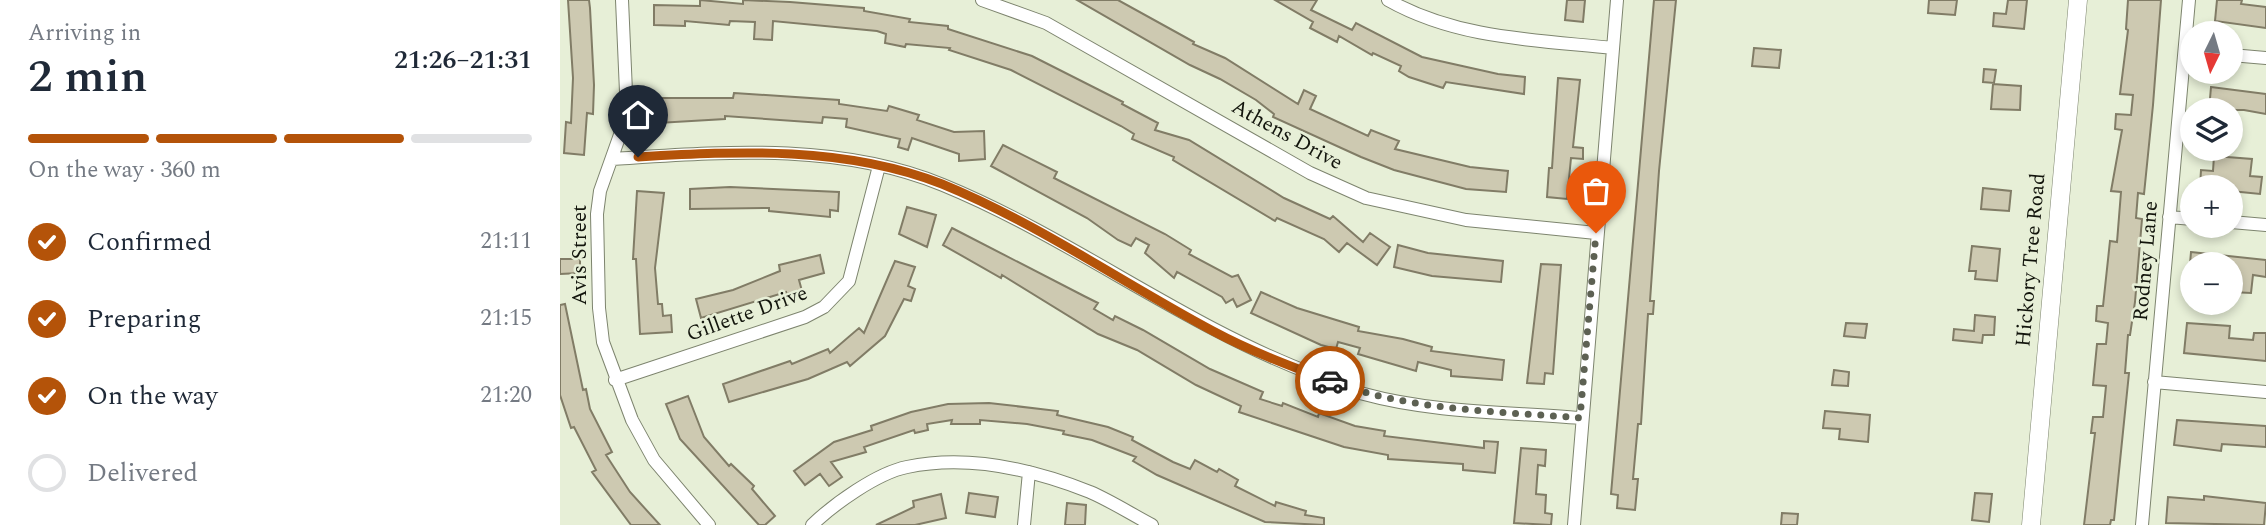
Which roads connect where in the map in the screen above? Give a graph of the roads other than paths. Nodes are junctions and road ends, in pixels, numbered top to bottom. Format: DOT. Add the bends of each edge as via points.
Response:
graph roads {
  1 [pos="622,0"];
  2 [pos="982,0"];
  3 [pos="1388,0"];
  4 [pos="1617,0"];
  5 [pos="2078,0"];
  6 [pos="2189,0"];
  7 [pos="2189,21"];
  8 [pos="1613,48"];
  9 [pos="2244,56"];
  10 [pos="2266,58"];
  11 [pos="2185,84"];
  12 [pos="612,159"];
  13 [pos="879,166"];
  14 [pos="2169,217"];
  15 [pos="2180,218"];
  16 [pos="2243,223"];
  17 [pos="2266,225"];
  18 [pos="1596,233"];
  19 [pos="615,380"];
  20 [pos="2154,382"];
  21 [pos="2266,392"];
  22 [pos="1580,418"];
  23 [pos="1029,472"];
  24 [pos="709,525"];
  25 [pos="812,525"];
  26 [pos="1024,525"];
  27 [pos="1152,525"];
  28 [pos="1574,525"];
  29 [pos="2031,525"];
  30 [pos="2142,525"];
  1 -- 12 [label="street, Avis Street" via="627,115"];
  2 -- 18 [label="street, Athens Drive" via="1046,23 1310,173 1366,198 1466,220"];
  3 -- 8 [label="street" via="1454,27 1497,37"];
  4 -- 8 [label="street"];
  5 -- 29 [label="street, Hickory Tree Road"];
  6 -- 7 [label="street, Rodney Lane"];
  8 -- 18 [label="street"];
  9 -- 10 [label="street"];
  11 -- 14 [label="street, Rodney Lane"];
  12 -- 13 [label="street" via="742,151 824,156"];
  12 -- 19 [label="street, Avis Street" via="597,214 599,308"];
  13 -- 19 [label="street, Gillette Drive" via="849,281 824,307"];
  13 -- 22 [label="street" via="941,184 1005,214 1213,331 1263,356 1364,394 1431,405"];
  14 -- 15 [label="street"];
  14 -- 20 [label="street, Rodney Lane"];
  16 -- 17 [label="street"];
  18 -- 22 [label="street"];
  19 -- 24 [label="street, Avis Street" via="654,460"];
  20 -- 21 [label="street"];
  20 -- 30 [label="street, Rodney Lane"];
  22 -- 28 [label="street"];
  23 -- 25 [label="street" via="990,462 905,467 865,486"];
  23 -- 26 [label="street"];
  23 -- 27 [label="street" via="1091,493"];
}
